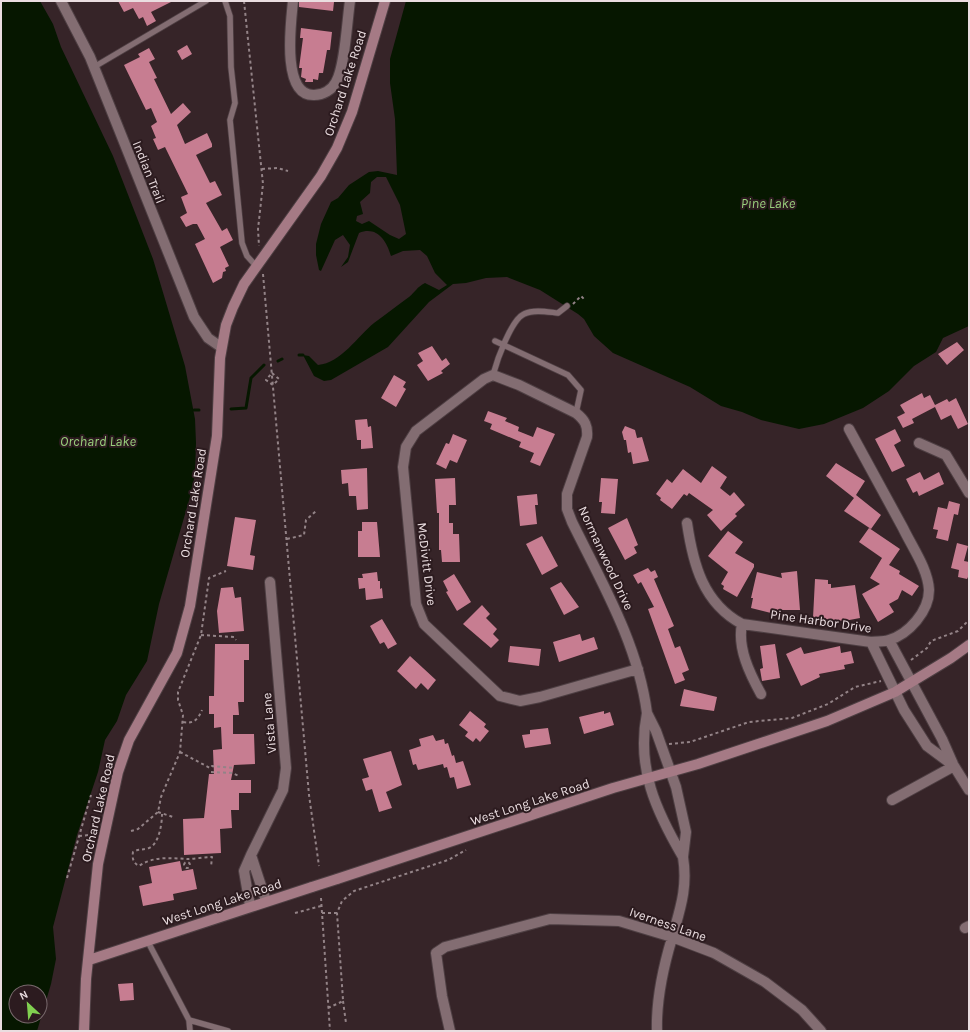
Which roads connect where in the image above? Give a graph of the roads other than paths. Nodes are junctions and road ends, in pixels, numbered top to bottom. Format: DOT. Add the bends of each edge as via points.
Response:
graph roads {
  1 [pos="61,1"];
  2 [pos="206,1"];
  3 [pos="225,1"];
  4 [pos="293,1"];
  5 [pos="350,1"];
  6 [pos="385,1"];
  7 [pos="94,67"];
  8 [pos="259,263"];
  9 [pos="569,306"];
  10 [pos="495,341"];
  11 [pos="504,345"];
  12 [pos="221,346"];
  13 [pos="493,375"];
  14 [pos="576,413"];
  15 [pos="849,429"];
  16 [pos="919,443"];
  17 [pos="969,494"];
  18 [pos="687,523"];
  19 [pos="270,582"];
  20 [pos="742,624"];
  21 [pos="889,640"];
  22 [pos="871,642"];
  23 [pos="969,645"];
  24 [pos="638,669"];
  25 [pos="912,682"];
  26 [pos="895,692"];
  27 [pos="761,694"];
  28 [pos="647,713"];
  29 [pos="954,766"];
  30 [pos="671,770"];
  31 [pos="648,777"];
  32 [pos="969,790"];
  33 [pos="892,800"];
  34 [pos="251,855"];
  35 [pos="683,857"];
  36 [pos="258,873"];
  37 [pos="244,877"];
  38 [pos="266,901"];
  39 [pos="250,906"];
  40 [pos="672,937"];
  41 [pos="147,940"];
  42 [pos="89,960"];
  43 [pos="189,1020"];
  44 [pos="84,1031"];
  45 [pos="190,1031"];
  46 [pos="228,1031"];
  47 [pos="450,1031"];
  48 [pos="657,1031"];
  49 [pos="822,1031"];
  1 -- 7 [label="street, Indian Trail" via="82,38"];
  2 -- 7 [label="lane"];
  3 -- 8 [label="lane" via="230,16 235,103 230,116 242,243 246,256"];
  4 -- 5 [label="street" via="293,78 301,92 313,95 328,91 338,78"];
  6 -- 8 [label="main road, Orchard Lake Road" via="352,112 337,148 321,176"];
  7 -- 12 [label="street, Indian Trail" via="194,318 208,338"];
  8 -- 12 [label="main road, Orchard Lake Road" via="244,284 233,307"];
  9 -- 11 [label="lane" via="558,313 525,313 519,317"];
  10 -- 11 [label="lane"];
  11 -- 13 [label="lane"];
  11 -- 14 [label="lane" via="573,379 580,390"];
  12 -- 42 [label="main road, Orchard Lake Road" via="217,436 190,606 177,653 129,740 118,772 98,864"];
  13 -- 14 [label="street, Normanwood Drive" via="519,384"];
  13 -- 24 [label="street, McDivitt Drive" via="484,379 416,431 406,447 403,467 415,596 424,624 500,696 520,701"];
  14 -- 24 [label="street, Normanwood Drive" via="584,418 588,428 567,494 567,509 618,615"];
  15 -- 21 [label="street, Pine Harbor Drive" via="909,539 927,578 929,590 921,615 911,626"];
  16 -- 17 [label="street" via="946,455"];
  18 -- 20 [label="street, Pine Harbor Drive" via="697,572 711,599 730,618"];
  19 -- 34 [label="street, Vista Lane" via="286,768 283,790"];
  20 -- 22 [label="street, Pine Harbor Drive"];
  20 -- 27 [label="street" via="740,632 744,656"];
  21 -- 22 [label="street, Pine Harbor Drive"];
  21 -- 25 [label="street"];
  22 -- 26 [label="street"];
  23 -- 25 [label="main road, West Long Lake Road"];
  24 -- 28 [label="street, Normanwood Drive"];
  25 -- 26 [label="main road, West Long Lake Road"];
  25 -- 29 [label="street"];
  26 -- 29 [label="street" via="927,746"];
  26 -- 30 [label="main road, West Long Lake Road" via="827,721 698,764"];
  28 -- 30 [label="street, Normanwood Drive"];
  28 -- 31 [label="street, Normanwood Drive" via="643,735 644,762"];
  29 -- 32 [label="street"];
  29 -- 33 [label="street"];
  30 -- 31 [label="main road, West Long Lake Road"];
  30 -- 35 [label="street, Normanwood Drive" via="686,832"];
  31 -- 35 [label="street, Normanwood Drive" via="652,794"];
  31 -- 38 [label="main road, West Long Lake Road, bridge"];
  34 -- 36 [label="street"];
  34 -- 37 [label="street, Vista Lane" via="246,863"];
  35 -- 40 [label="street, Normanwood Drive" via="685,885"];
  36 -- 37 [label="lane"];
  36 -- 38 [label="street"];
  37 -- 39 [label="street, Vista Lane"];
  38 -- 39 [label="main road, West Long Lake Road"];
  39 -- 41 [label="main road, West Long Lake Road"];
  40 -- 47 [label="street, Iverness Lane" via="618,921 550,919 445,947 436,953"];
  40 -- 48 [label="street, Normanwood Drive" via="662,976 656,1014"];
  40 -- 49 [label="street, Iverness Lane" via="714,953 766,982 802,1010"];
  41 -- 42 [label="main road, West Long Lake Road"];
  41 -- 43 [label="lane"];
  42 -- 44 [label="main road, Orchard Lake Road"];
  43 -- 45 [label="lane"];
  43 -- 46 [label="lane"];
}
